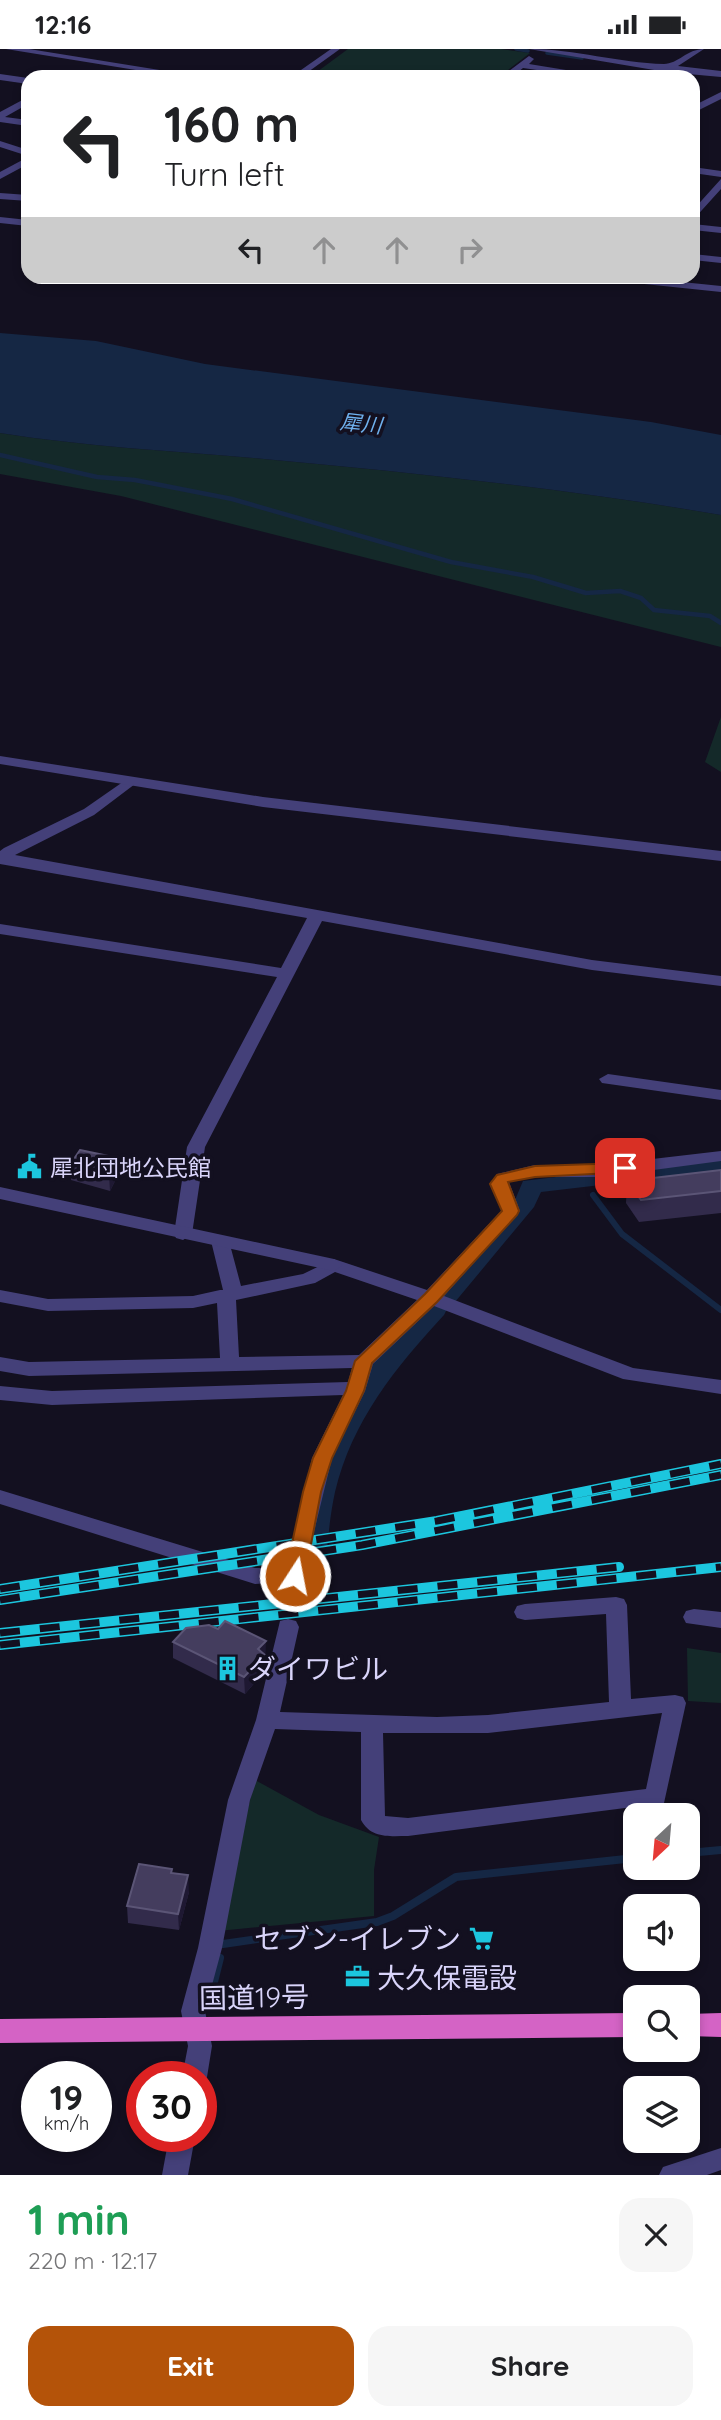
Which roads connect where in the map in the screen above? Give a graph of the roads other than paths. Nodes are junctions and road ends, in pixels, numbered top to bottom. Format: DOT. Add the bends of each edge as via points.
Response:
graph roads {
  1 [pos="11,49"];
  2 [pos="336,49"];
  3 [pos="699,49"];
  4 [pos="537,50"];
  5 [pos="520,65"];
  6 [pos="670,67"];
  7 [pos="151,70"];
  8 [pos="305,70"];
  9 [pos="514,70"];
  10 [pos="555,70"];
  11 [pos="665,70"];
  12 [pos="692,70"];
  13 [pos="700,71"];
  14 [pos="721,74"];
  15 [pos="0,77"];
  16 [pos="21,80"];
  17 [pos="721,95"];
  18 [pos="0,103"];
  19 [pos="21,104"];
  20 [pos="21,106"];
  21 [pos="700,106"];
  22 [pos="0,117"];
  23 [pos="21,122"];
  24 [pos="0,144"];
  25 [pos="21,151"];
  26 [pos="21,164"];
  27 [pos="700,171"];
  28 [pos="721,174"];
  29 [pos="0,176"];
  30 [pos="721,182"];
  31 [pos="0,196"];
  32 [pos="21,198"];
  33 [pos="706,200"];
  34 [pos="721,202"];
  35 [pos="700,208"];
  36 [pos="0,220"];
  37 [pos="21,222"];
  38 [pos="700,228"];
  39 [pos="721,230"];
  40 [pos="700,258"];
  41 [pos="721,260"];
  42 [pos="673,284"];
  43 [pos="721,289"];
  44 [pos="0,760"];
  45 [pos="130,781"];
  46 [pos="721,856"];
  47 [pos="1,857"];
  48 [pos="318,913"];
  49 [pos="0,929"];
  50 [pos="285,973"];
  51 [pos="721,981"];
  52 [pos="608,1079"];
  53 [pos="721,1095"];
  54 [pos="721,1156"];
  55 [pos="0,1193"];
  56 [pos="183,1234"];
  57 [pos="220,1241"];
  58 [pos="334,1265"];
  59 [pos="230,1294"];
  60 [pos="0,1296"];
  61 [pos="431,1298"];
  62 [pos="364,1361"];
  63 [pos="230,1363"];
  64 [pos="0,1364"];
  65 [pos="721,1387"];
  66 [pos="356,1388"];
  67 [pos="0,1393"];
  68 [pos="0,1497"];
  69 [pos="525,1612"];
  70 [pos="694,1617"];
  71 [pos="721,1621"];
  72 [pos="288,1627"];
  73 [pos="620,1708"];
  74 [pos="267,1720"];
  75 [pos="372,1724"];
  76 [pos="623,2025"];
  77 [pos="700,2025"];
  78 [pos="721,2025"];
  79 [pos="196,2029"];
  80 [pos="0,2031"];
  81 [pos="197,2061"];
  82 [pos="179,2152"];
  83 [pos="721,2158"];
  84 [pos="175,2175"];
  85 [pos="672,2175"];
  1 -- 7 [label="street"];
  2 -- 8 [label="street"];
  3 -- 6 [label="street"];
  4 -- 5 [label="street"];
  4 -- 6 [label="street"];
  5 -- 9 [label="street"];
  5 -- 10 [label="street"];
  6 -- 11 [label="street"];
  6 -- 12 [label="street"];
  13 -- 14 [label="street"];
  15 -- 16 [label="street"];
  17 -- 21 [label="street"];
  18 -- 19 [label="street"];
  20 -- 22 [label="street"];
  22 -- 23 [label="street"];
  24 -- 25 [label="street"];
  26 -- 29 [label="street"];
  27 -- 28 [label="street"];
  30 -- 33 [label="street"];
  31 -- 32 [label="street"];
  33 -- 34 [label="street"];
  33 -- 35 [label="street"];
  36 -- 37 [label="street"];
  38 -- 39 [label="street"];
  40 -- 41 [label="street"];
  42 -- 43 [label="street"];
  44 -- 45 [label="street"];
  45 -- 46 [label="street" via="263,802"];
  45 -- 47 [label="street" via="84,817"];
  47 -- 48 [label="street"];
  48 -- 50 [label="street"];
  48 -- 51 [label="street" via="592,965"];
  49 -- 50 [label="street"];
  50 -- 56 [label="street" via="196,1147"];
  52 -- 53 [label="street"];
  54 -- 61 [label="street" via="601,1171 535,1171 503,1178 499,1184 511,1211"];
  55 -- 56 [label="street"];
  56 -- 57 [label="street"];
  57 -- 58 [label="street"];
  57 -- 59 [label="street"];
  58 -- 59 [label="street" via="308,1279"];
  58 -- 61 [label="street"];
  59 -- 60 [label="street" via="193,1301 48,1305"];
  59 -- 63 [label="street"];
  61 -- 62 [label="street"];
  61 -- 65 [label="street" via="630,1374"];
  62 -- 63 [label="street"];
  62 -- 66 [label="street"];
  63 -- 64 [label="street" via="29,1369"];
  66 -- 67 [label="street" via="52,1398"];
  66 -- 68 [label="street" via="322,1458 295,1576 255,1576"];
  69 -- 73 [label="street" via="616,1605"];
  70 -- 71 [label="street"];
  72 -- 74 [label="street"];
  73 -- 75 [label="street" via="488,1724"];
  73 -- 75 [label="street" via="675,1703 656,1797 408,1826 382,1827 373,1820"];
  74 -- 75 [label="street"];
  74 -- 79 [label="street" via="239,1800 194,2011"];
  76 -- 79 [label="highway, 国道19号"];
  77 -- 78 [label="highway"];
  79 -- 80 [label="highway, 国道19号"];
  79 -- 81 [label="street"];
  82 -- 84 [label="street"];
  83 -- 85 [label="street"];
}
